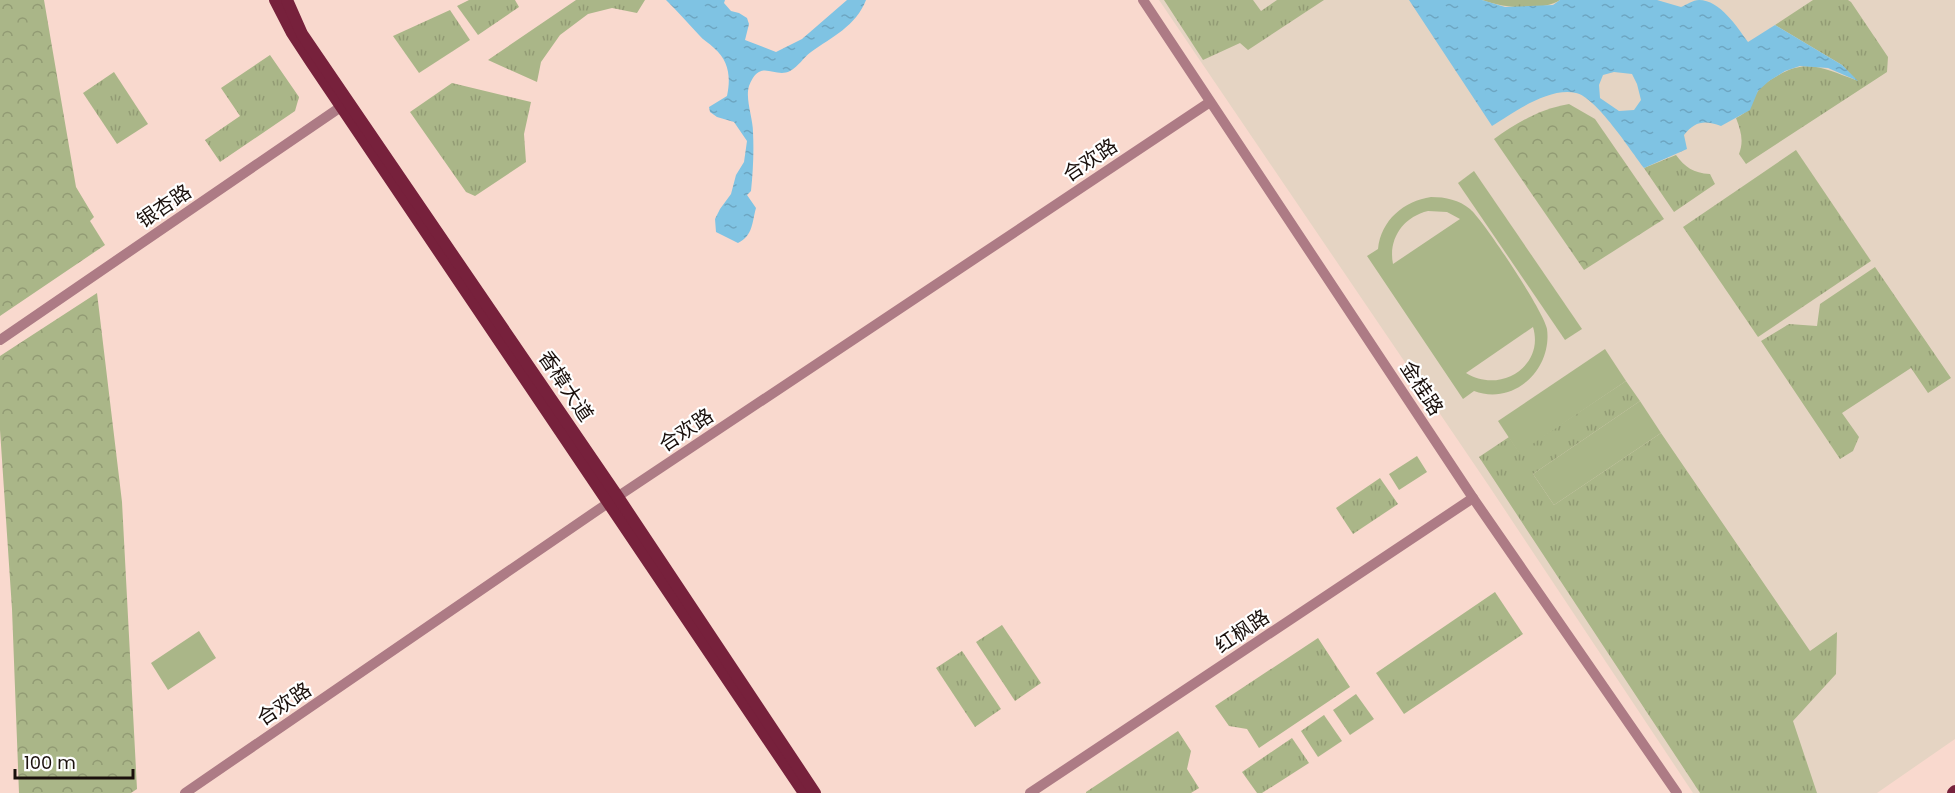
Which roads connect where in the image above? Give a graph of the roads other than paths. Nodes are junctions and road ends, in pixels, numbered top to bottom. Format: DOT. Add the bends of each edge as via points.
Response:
graph roads {
  1 [pos="275,0"];
  2 [pos="287,0"];
  3 [pos="1143,0"];
  4 [pos="1210,102"];
  5 [pos="345,104"];
  6 [pos="0,340"];
  7 [pos="1473,498"];
  8 [pos="613,500"];
  9 [pos="185,793"];
  10 [pos="804,793"];
  11 [pos="815,793"];
  12 [pos="1030,793"];
  13 [pos="1677,793"];
  1 -- 5 [label="main road, 香樟大道" via="292,33"];
  2 -- 5 [label="main road, 香樟大道" via="302,34"];
  3 -- 4 [label="street, 金桂路"];
  4 -- 7 [label="street, 金桂路"];
  4 -- 8 [label="street, 合欢路"];
  5 -- 6 [label="street, 银杏路"];
  5 -- 8 [label="main road, 香樟大道"];
  7 -- 12 [label="street, 红枫路"];
  7 -- 13 [label="street, 金桂路"];
  8 -- 9 [label="street, 合欢路"];
  8 -- 10 [label="main road, 香樟大道"];
  8 -- 11 [label="main road, 香樟大道"];
}
